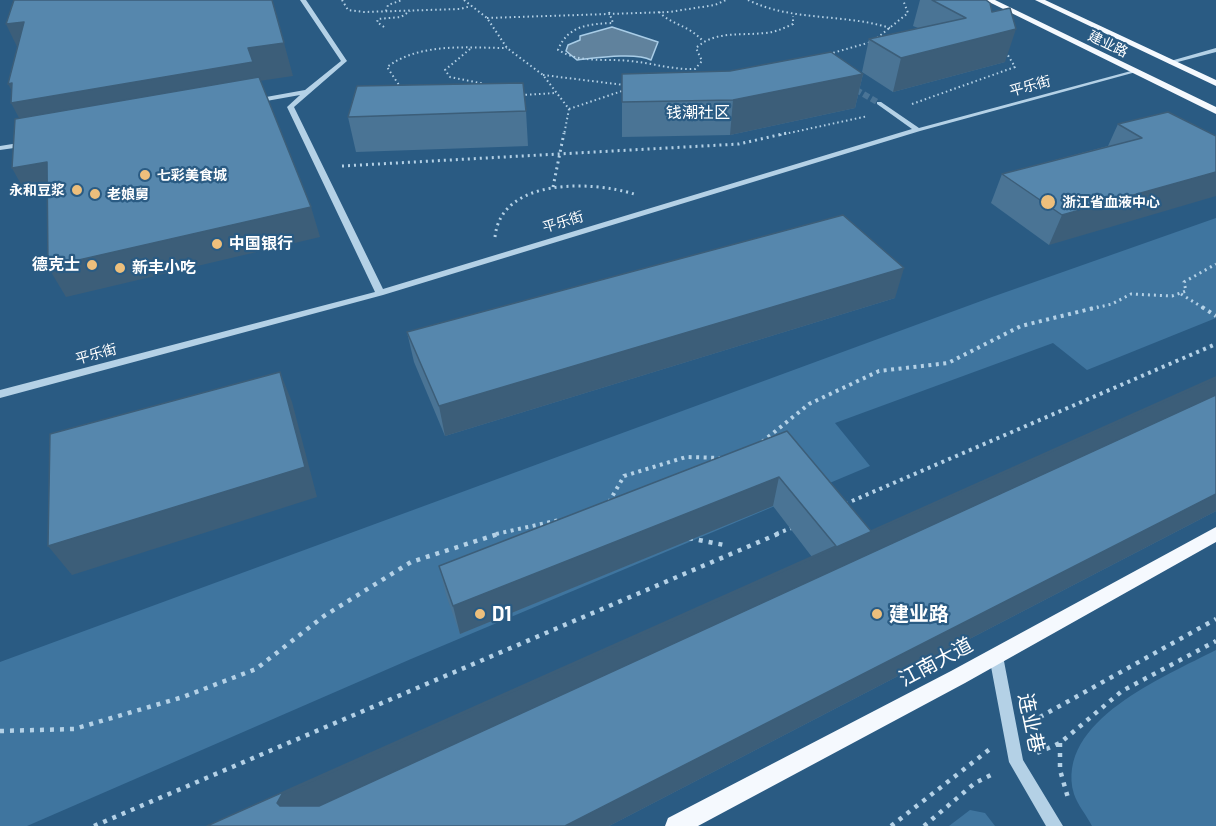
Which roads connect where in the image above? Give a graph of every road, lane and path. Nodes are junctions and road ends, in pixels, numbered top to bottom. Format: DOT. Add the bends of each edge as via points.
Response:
graph roads {
  1 [pos="303,0"];
  2 [pos="342,0"];
  3 [pos="402,0"];
  4 [pos="464,0"];
  5 [pos="726,0"];
  6 [pos="748,0"];
  7 [pos="903,0"];
  8 [pos="988,0"];
  9 [pos="1039,0"];
  10 [pos="471,6"];
  11 [pos="411,10"];
  12 [pos="387,11"];
  13 [pos="609,12"];
  14 [pos="658,12"];
  15 [pos="793,16"];
  16 [pos="487,18"];
  17 [pos="384,27"];
  18 [pos="890,28"];
  19 [pos="702,40"];
  20 [pos="1002,47"];
  21 [pos="507,48"];
  22 [pos="470,49"];
  23 [pos="1216,50"];
  24 [pos="819,57"];
  25 [pos="1170,62"];
  26 [pos="1133,72"];
  27 [pos="543,75"];
  28 [pos="1216,83"];
  29 [pos="493,88"];
  30 [pos="402,89"];
  31 [pos="308,92"];
  32 [pos="556,93"];
  33 [pos="512,96"];
  34 [pos="251,102"];
  35 [pos="879,103"];
  36 [pos="569,109"];
  37 [pos="891,111"];
  38 [pos="1216,111"];
  39 [pos="918,130"];
  40 [pos="34,142"];
  41 [pos="0,148"];
  42 [pos="560,155"];
  43 [pos="319,167"];
  44 [pos="553,187"];
  45 [pos="663,206"];
  46 [pos="496,257"];
  47 [pos="1216,264"];
  48 [pos="380,293"];
  49 [pos="1180,294"];
  50 [pos="1216,316"];
  51 [pos="1216,344"];
  52 [pos="0,394"];
  53 [pos="759,445"];
  54 [pos="731,458"];
  55 [pos="835,509"];
  56 [pos="604,510"];
  57 [pos="570,518"];
  58 [pos="802,523"];
  59 [pos="1216,534"];
  60 [pos="680,536"];
  61 [pos="724,545"];
  62 [pos="1216,619"];
  63 [pos="1216,641"];
  64 [pos="996,656"];
  65 [pos="0,730"];
  66 [pos="1010,733"];
  67 [pos="1060,743"];
  68 [pos="1016,762"];
  69 [pos="1070,806"];
  70 [pos="94,826"];
  71 [pos="676,826"];
  72 [pos="891,826"];
  73 [pos="924,826"];
  74 [pos="1056,826"];
  1 -- 31 [label="street" via="344,61"];
  2 -- 12 [label="path" via="348,10"];
  3 -- 12 [label="path" via="388,5"];
  4 -- 10 [label="path"];
  5 -- 14 [label="path" via="715,5"];
  6 -- 15 [label="path"];
  7 -- 18 [label="path" via="908,13"];
  8 -- 26 [label="main road, 建业路"];
  9 -- 25 [label="main road, 建业路"];
  10 -- 11 [label="path"];
  10 -- 16 [label="path"];
  11 -- 12 [label="path"];
  11 -- 17 [label="path" via="401,17 378,19"];
  13 -- 14 [label="path"];
  13 -- 16 [label="path"];
  13 -- 19 [label="path" via="614,23 576,26 565,34 558,50 582,61 626,61 676,70 695,69 702,61 696,48"];
  14 -- 19 [label="path" via="692,29"];
  15 -- 18 [label="path" via="874,21"];
  15 -- 19 [label="path" via="793,24 776,32 720,35"];
  16 -- 21 [label="path"];
  18 -- 24 [label="path" via="874,41"];
  20 -- 37 [label="path" via="1015,67"];
  21 -- 22 [label="path"];
  21 -- 27 [label="path"];
  22 -- 29 [label="path" via="445,70 450,77"];
  22 -- 30 [label="path" via="413,52 393,61 387,67"];
  23 -- 25 [label="street"];
  25 -- 28 [label="main road, 建业路"];
  26 -- 38 [label="main road, 建业路"];
  26 -- 39 [label="street, 平乐街"];
  27 -- 32 [label="path"];
  27 -- 36 [label="path" via="633,87"];
  31 -- 34 [label="street"];
  31 -- 43 [label="street" via="290,107"];
  32 -- 33 [label="path"];
  32 -- 36 [label="path"];
  35 -- 37 [label="street"];
  36 -- 42 [label="path"];
  37 -- 39 [label="street"];
  37 -- 42 [label="path" via="739,144"];
  39 -- 45 [label="street, 平乐街"];
  40 -- 41 [label="street"];
  42 -- 43 [label="path"];
  42 -- 44 [label="path"];
  43 -- 48 [label="street"];
  44 -- 45 [label="path" via="616,187"];
  44 -- 46 [label="path" via="505,209 494,228"];
  45 -- 46 [label="street, 平乐街"];
  46 -- 48 [label="street, 平乐街"];
  47 -- 49 [label="path" via="1184,282 1186,291"];
  48 -- 52 [label="street, 平乐街"];
  49 -- 50 [label="path"];
  49 -- 53 [label="path" via="1131,294 1112,304 1021,326 948,363 879,371 809,404"];
  51 -- 55 [label="path"];
  54 -- 56 [label="path" via="686,457 624,476"];
  57 -- 65 [label="path" via="501,533 411,562 324,616 255,669 183,697 74,729"];
  58 -- 70 [label="path"];
  59 -- 64 [label="main road, 江南大道"];
  60 -- 61 [label="path"];
  62 -- 66 [label="path"];
  63 -- 67 [label="path" via="1122,691"];
  64 -- 66 [label="street, 连业巷"];
  64 -- 71 [label="main road, 江南大道"];
  66 -- 68 [label="street, 连业巷"];
  66 -- 72 [label="path"];
  67 -- 68 [label="path"];
  67 -- 69 [label="path" via="1060,770"];
  68 -- 73 [label="path" via="975,783"];
  68 -- 74 [label="street, 连业巷"];
}
